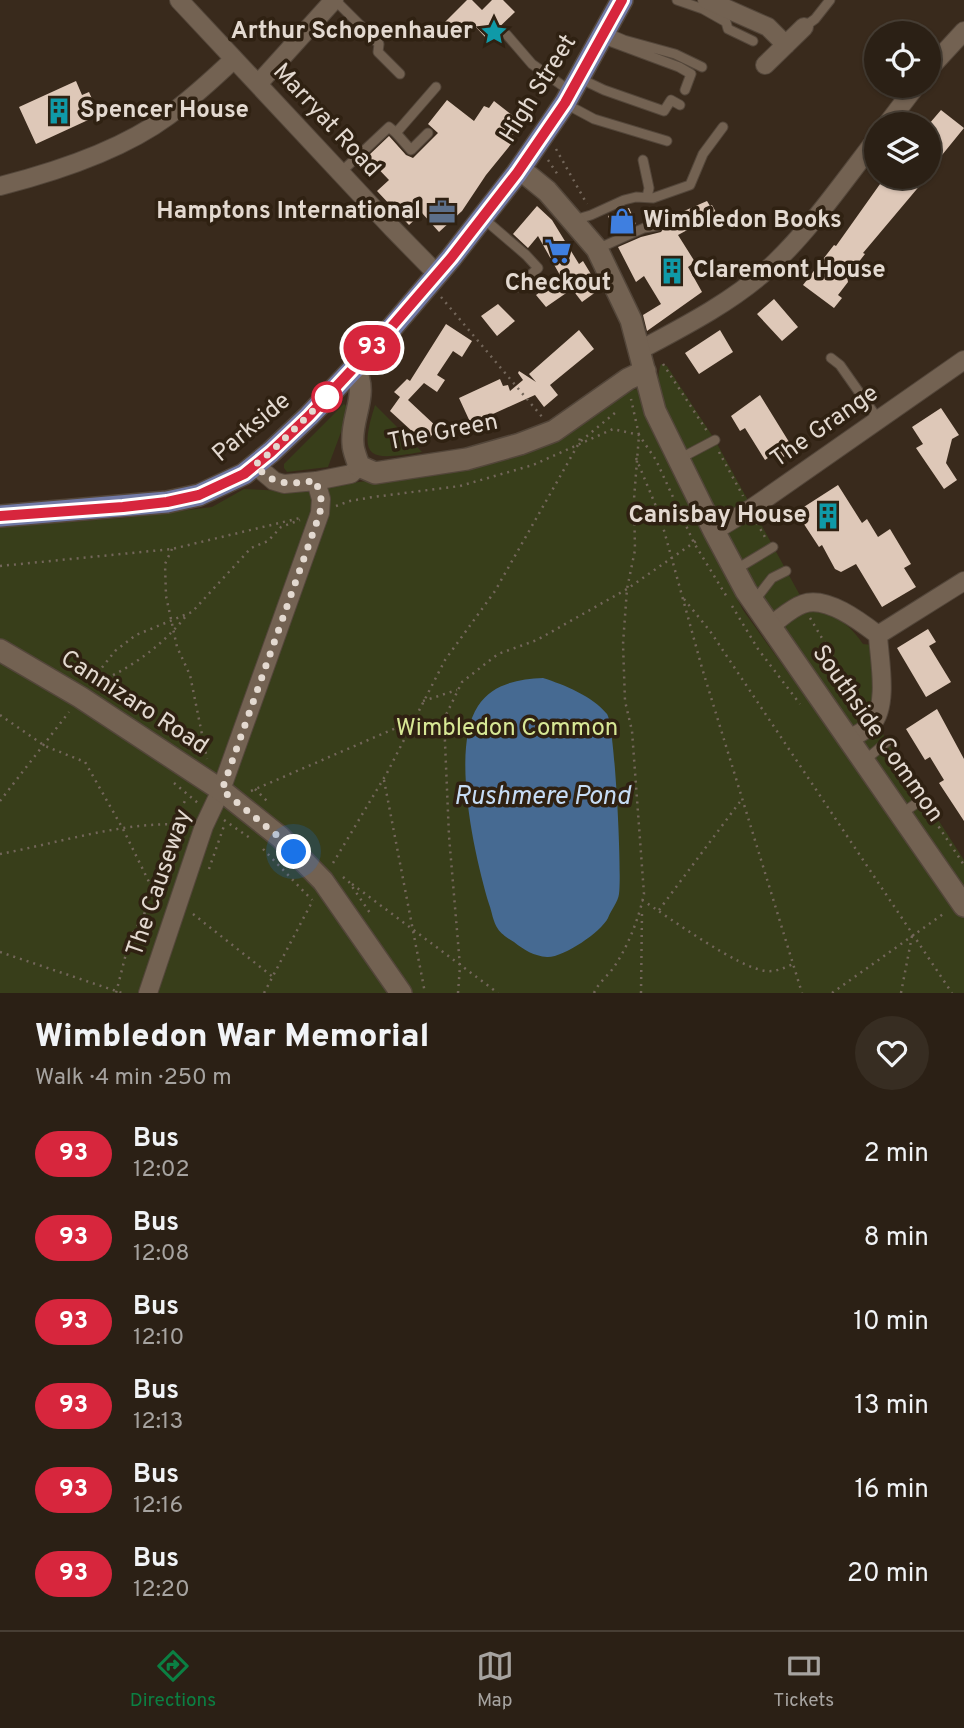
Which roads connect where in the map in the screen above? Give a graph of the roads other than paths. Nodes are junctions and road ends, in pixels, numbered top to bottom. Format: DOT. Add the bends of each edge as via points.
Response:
graph roads {
  1 [pos="179,0"];
  2 [pos="335,0"];
  3 [pos="622,0"];
  4 [pos="677,0"];
  5 [pos="707,0"];
  6 [pos="830,0"];
  7 [pos="804,27"];
  8 [pos="964,31"];
  9 [pos="507,35"];
  10 [pos="603,35"];
  11 [pos="753,41"];
  12 [pos="786,45"];
  13 [pos="941,56"];
  14 [pos="234,59"];
  15 [pos="702,67"];
  16 [pos="760,70"];
  17 [pos="400,74"];
  18 [pos="258,84"];
  19 [pos="436,87"];
  20 [pos="685,90"];
  21 [pos="572,91"];
  22 [pos="907,98"];
  23 [pos="680,105"];
  24 [pos="896,112"];
  25 [pos="723,127"];
  26 [pos="396,133"];
  27 [pos="428,133"];
  28 [pos="667,141"];
  29 [pos="864,154"];
  30 [pos="643,160"];
  31 [pos="520,169"];
  32 [pos="340,173"];
  33 [pos="0,186"];
  34 [pos="646,197"];
  35 [pos="482,218"];
  36 [pos="583,218"];
  37 [pos="657,226"];
  38 [pos="597,249"];
  39 [pos="433,279"];
  40 [pos="518,287"];
  41 [pos="831,358"];
  42 [pos="643,360"];
  43 [pos="964,360"];
  44 [pos="354,369"];
  45 [pos="878,419"];
  46 [pos="715,440"];
  47 [pos="679,459"];
  48 [pos="255,465"];
  49 [pos="359,466"];
  50 [pos="316,481"];
  51 [pos="0,516"];
  52 [pos="714,531"];
  53 [pos="773,547"];
  54 [pos="735,570"];
  55 [pos="786,572"];
  56 [pos="964,581"];
  57 [pos="754,602"];
  58 [pos="770,626"];
  59 [pos="878,635"];
  60 [pos="0,650"];
  61 [pos="849,739"];
  62 [pos="888,741"];
  63 [pos="864,761"];
  64 [pos="220,790"];
  65 [pos="925,798"];
  66 [pos="901,814"];
  67 [pos="961,897"];
  68 [pos="148,993"];
  69 [pos="401,993"];
  1 -- 14 [label="street, Marryat Road"];
  2 -- 17 [label="lane" via="379,44 378,52"];
  2 -- 18 [label="street"];
  3 -- 10 [label="main road, High Street"];
  4 -- 11 [label="lane" via="716,16 728,29"];
  5 -- 12 [label="street" via="768,27"];
  6 -- 7 [label="lane"];
  7 -- 12 [label="street"];
  8 -- 13 [label="street"];
  9 -- 21 [label="lane" via="532,64"];
  10 -- 15 [label="lane" via="675,54"];
  10 -- 20 [label="lane" via="691,74"];
  10 -- 21 [label="main road, High Street"];
  12 -- 16 [label="street"];
  14 -- 18 [label="street, Marryat Road"];
  14 -- 33 [label="street" via="166,117 130,138 93,156"];
  18 -- 32 [label="street, Marryat Road"];
  19 -- 26 [label="lane"];
  21 -- 23 [label="lane" via="604,90 664,111 671,100"];
  21 -- 28 [label="lane" via="594,119"];
  21 -- 31 [label="main road, High Street"];
  22 -- 24 [label="street"];
  25 -- 34 [label="lane" via="690,185"];
  26 -- 27 [label="lane" via="411,150"];
  26 -- 32 [label="lane" via="389,127"];
  29 -- 42 [label="street" via="767,270"];
  30 -- 34 [label="lane" via="649,188"];
  31 -- 35 [label="main road, High Street"];
  31 -- 36 [label="street, High Street"];
  32 -- 39 [label="street, Marryat Road"];
  34 -- 36 [label="lane" via="624,200"];
  35 -- 39 [label="main road, High Street"];
  35 -- 40 [label="lane" via="538,268"];
  36 -- 38 [label="street, High Street"];
  37 -- 38 [label="lane"];
  38 -- 42 [label="street, High Street" via="631,320"];
  39 -- 44 [label="main road, Parkside"];
  41 -- 45 [label="lane"];
  42 -- 47 [label="street, Southside Common" via="655,411"];
  42 -- 49 [label="street, The Green" via="628,379 554,431 520,444 467,459 376,473"];
  43 -- 45 [label="street, The Grange"];
  44 -- 48 [label="main road, Parkside"];
  44 -- 49 [label="street, The Green" via="361,394 353,445"];
  45 -- 52 [label="street, The Grange"];
  46 -- 47 [label="lane"];
  47 -- 52 [label="street, Southside Common"];
  48 -- 50 [label="street" via="284,484"];
  48 -- 51 [label="main road, Parkside" via="225,485 167,502"];
  49 -- 50 [label="street" via="351,474"];
  50 -- 64 [label="street, The Causeway" via="320,513"];
  52 -- 54 [label="street, Southside Common"];
  53 -- 54 [label="lane"];
  54 -- 57 [label="street, Southside Common"];
  55 -- 57 [label="lane" via="766,584"];
  56 -- 59 [label="street"];
  57 -- 58 [label="street, Southside Common"];
  58 -- 59 [label="street, Southside Common" via="810,602 853,615"];
  58 -- 61 [label="street, Southside Common"];
  59 -- 61 [label="street" via="880,708 873,723"];
  60 -- 64 [label="street, Cannizaro Road" via="84,692"];
  61 -- 63 [label="street, Southside Common"];
  62 -- 63 [label="lane"];
  63 -- 66 [label="street, Southside Common"];
  64 -- 68 [label="street, The Causeway"];
  64 -- 69 [label="street, Cannizaro Road" via="279,837 323,881"];
  65 -- 66 [label="lane"];
  66 -- 67 [label="street, Southside Common"];
}
